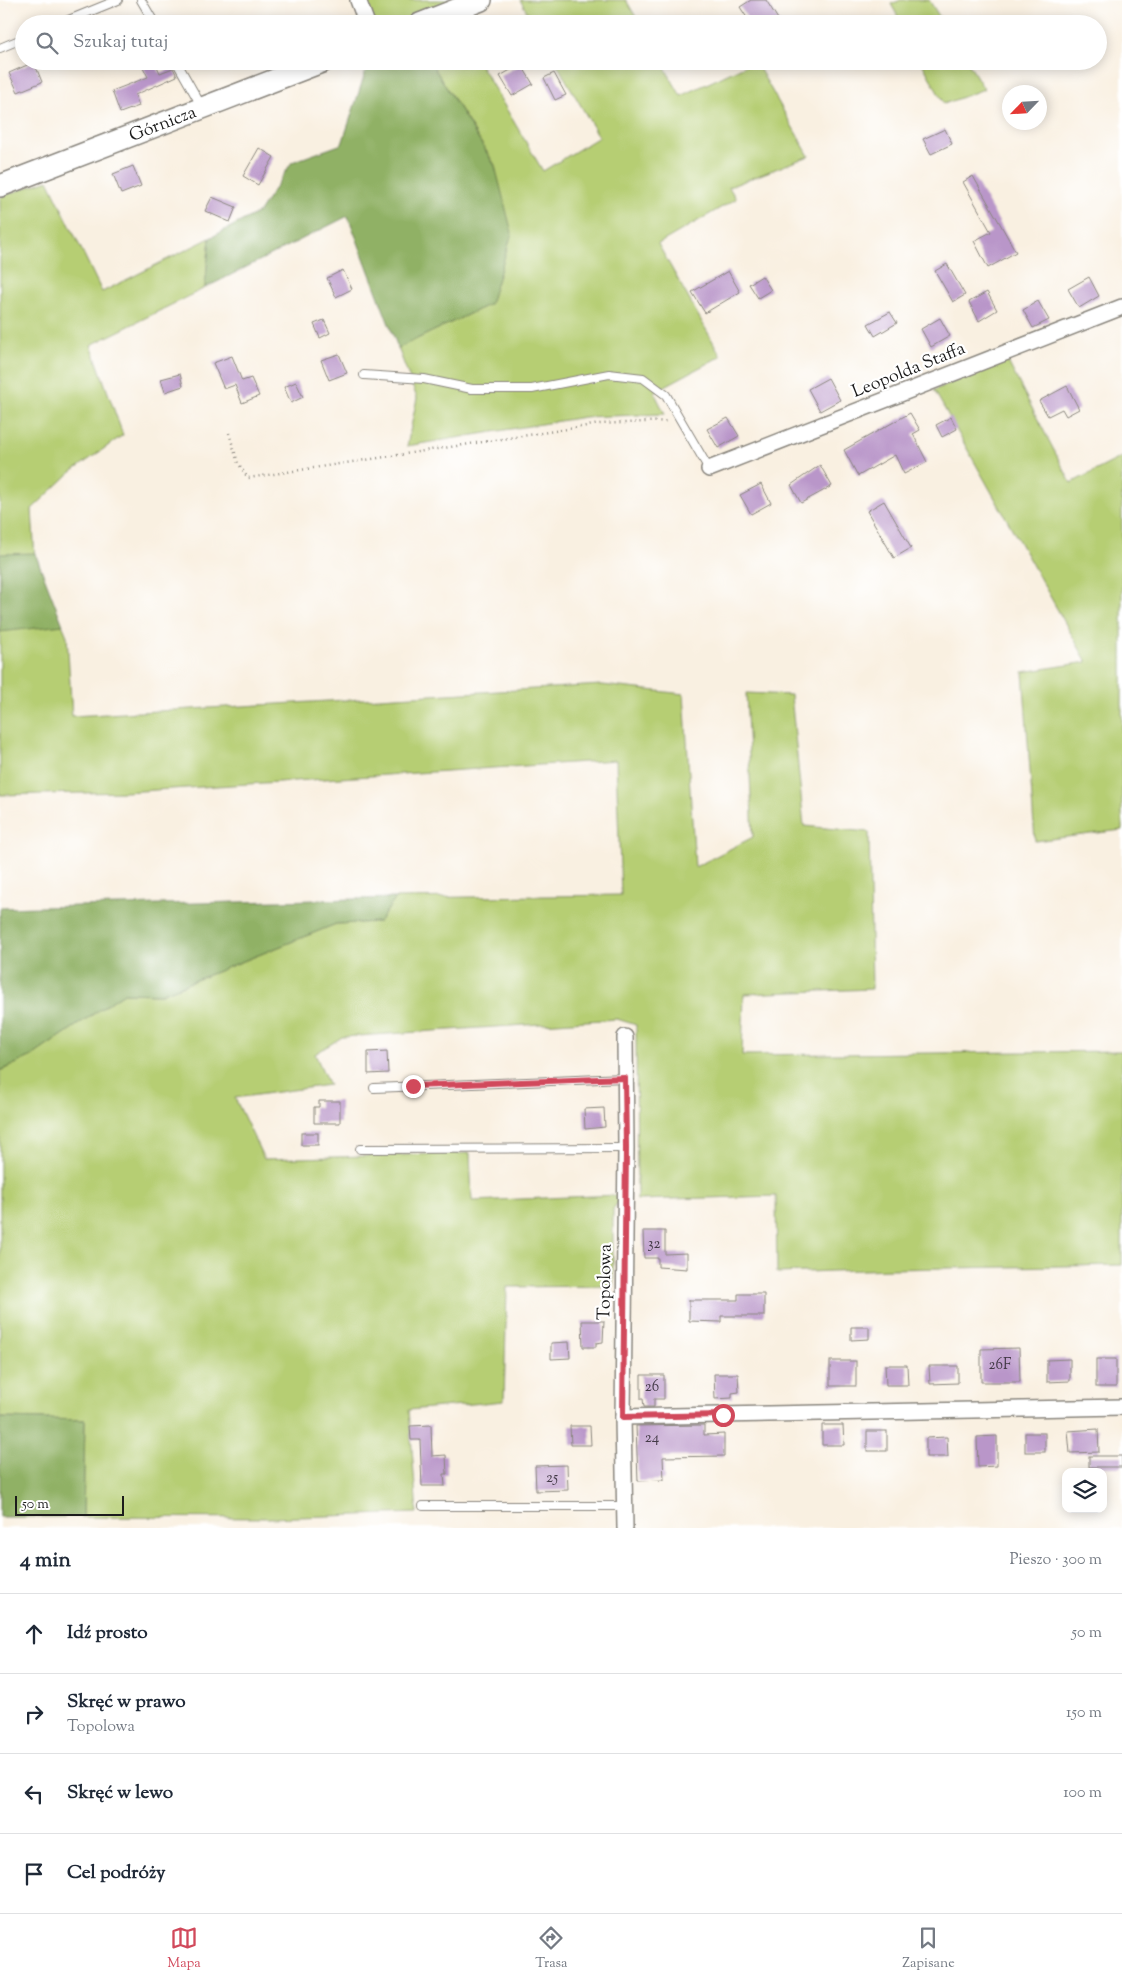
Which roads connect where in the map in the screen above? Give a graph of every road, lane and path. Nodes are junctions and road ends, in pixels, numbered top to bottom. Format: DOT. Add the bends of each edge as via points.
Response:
graph roads {
  1 [pos="118,0"];
  2 [pos="141,0"];
  3 [pos="358,0"];
  4 [pos="481,0"];
  5 [pos="82,15"];
  6 [pos="150,15"];
  7 [pos="364,15"];
  8 [pos="443,15"];
  9 [pos="15,42"];
  10 [pos="0,48"];
  11 [pos="181,70"];
  12 [pos="302,70"];
  13 [pos="204,109"];
  14 [pos="0,186"];
  15 [pos="1122,307"];
  16 [pos="364,375"];
  17 [pos="680,421"];
  18 [pos="229,432"];
  19 [pos="709,469"];
  20 [pos="625,1037"];
  21 [pos="625,1078"];
  22 [pos="374,1088"];
  23 [pos="626,1148"];
  24 [pos="360,1149"];
  25 [pos="1122,1407"];
  26 [pos="623,1417"];
  27 [pos="423,1506"];
  28 [pos="625,1506"];
  29 [pos="625,1528"];
  1 -- 5 [label="lane"];
  2 -- 6 [label="lane"];
  3 -- 7 [label="street"];
  4 -- 8 [label="street"];
  9 -- 10 [label="lane"];
  11 -- 13 [label="lane"];
  12 -- 13 [label="street, Górnicza"];
  13 -- 14 [label="street, Górnicza"];
  15 -- 19 [label="street, Leopolda Staffa"];
  16 -- 17 [label="lane" via="424,379 472,389 532,389 609,374 643,378 666,395"];
  17 -- 18 [label="path" via="600,424 248,478 238,463"];
  17 -- 19 [label="lane"];
  20 -- 21 [label="street, Topolowa"];
  21 -- 22 [label="lane"];
  21 -- 23 [label="street, Topolowa"];
  23 -- 24 [label="lane"];
  23 -- 26 [label="street, Topolowa"];
  25 -- 26 [label="street"];
  26 -- 28 [label="street, Topolowa"];
  27 -- 28 [label="lane"];
  28 -- 29 [label="street, Topolowa"];
}
